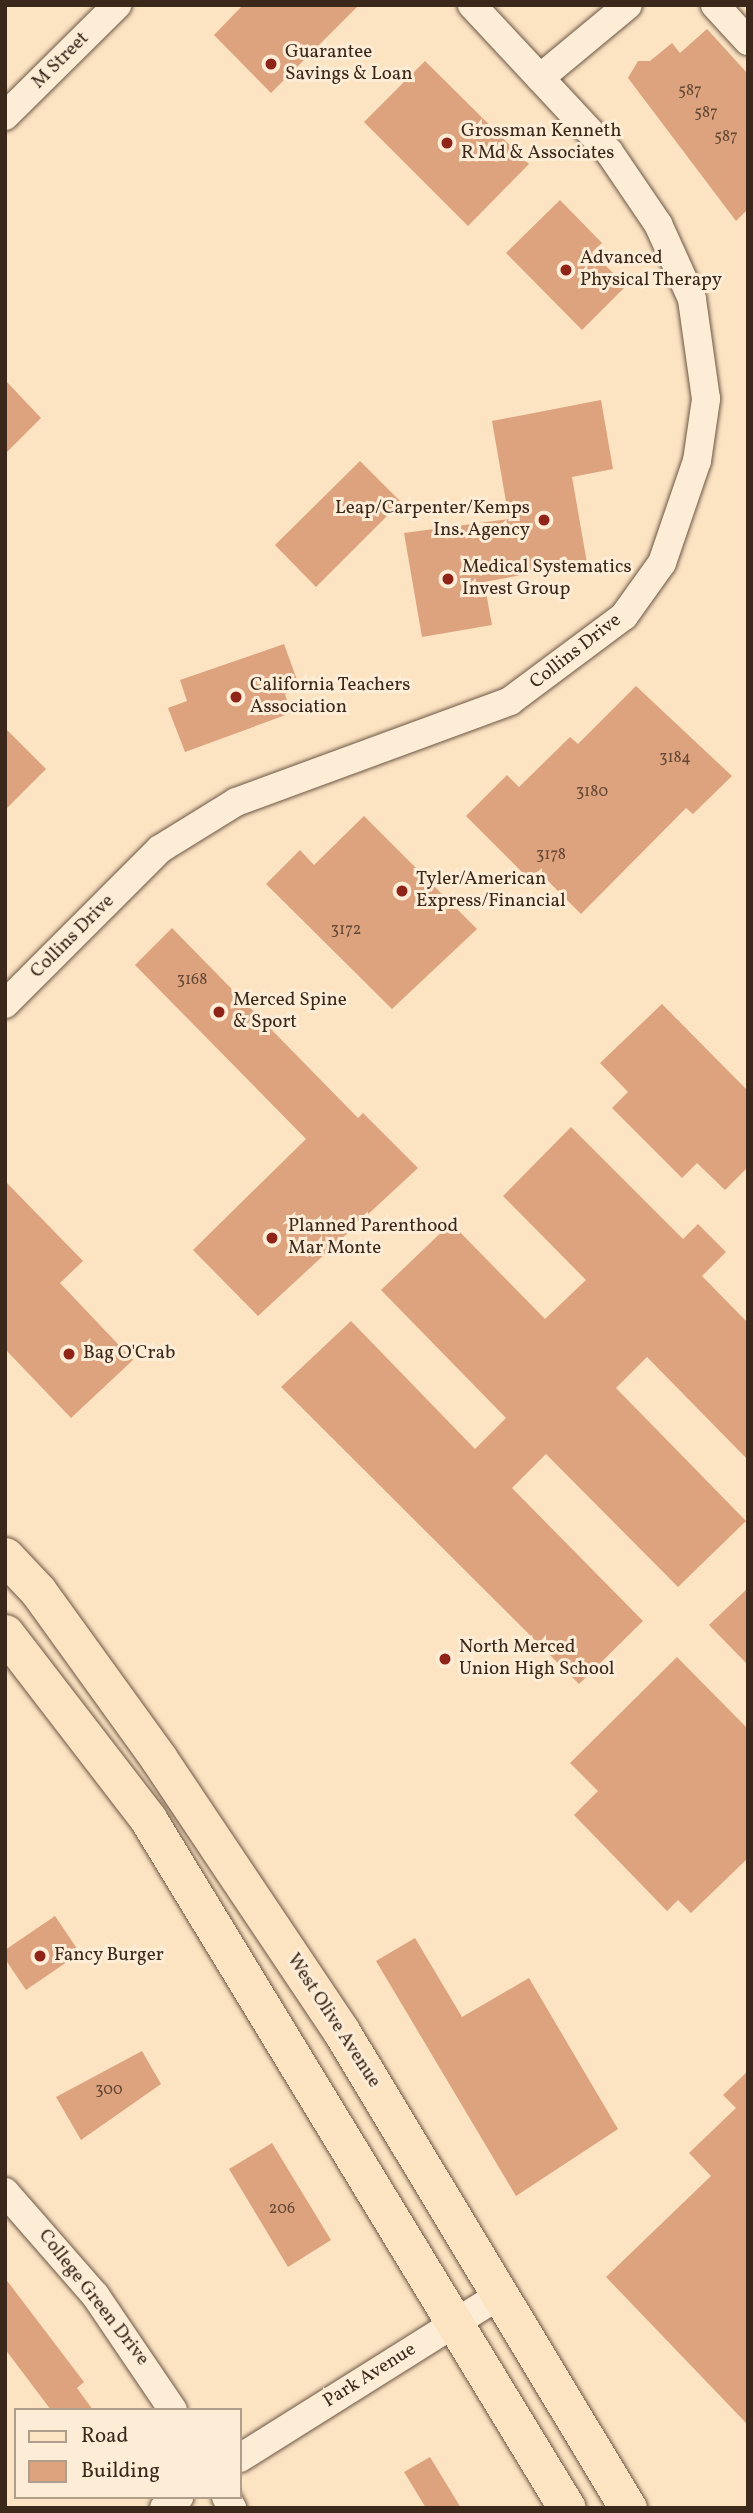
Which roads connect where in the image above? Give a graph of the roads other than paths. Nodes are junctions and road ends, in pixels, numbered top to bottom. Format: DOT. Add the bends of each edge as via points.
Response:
graph roads {
  1 [pos="117,5"];
  2 [pos="472,5"];
  3 [pos="628,5"];
  4 [pos="715,5"];
  5 [pos="748,41"];
  6 [pos="540,78"];
  7 [pos="5,116"];
  8 [pos="5,1004"];
  9 [pos="5,1556"];
  10 [pos="5,1633"];
  11 [pos="5,2192"];
  12 [pos="500,2295"];
  13 [pos="456,2322"];
  14 [pos="172,2408"];
  15 [pos="242,2457"];
  16 [pos="567,2508"];
  17 [pos="628,2508"];
  1 -- 7 [label="street, M Street"];
  2 -- 6 [label="street, Collins Drive"];
  3 -- 6 [label="street"];
  4 -- 5 [label="street"];
  6 -- 8 [label="street, Collins Drive" via="616,162 658,224 692,299 706,398 697,461 662,563 624,616 510,701 236,802 160,849"];
  9 -- 12 [label="main road, West Olive Avenue" via="38,1591 159,1759 341,2031"];
  10 -- 13 [label="main road" via="148,1819"];
  11 -- 14 [label="street, College Green Drive" via="95,2295"];
  12 -- 13 [label="street, Park Avenue"];
  12 -- 17 [label="main road, West Olive Avenue"];
  13 -- 15 [label="street, Park Avenue"];
  13 -- 16 [label="main road"];
}
